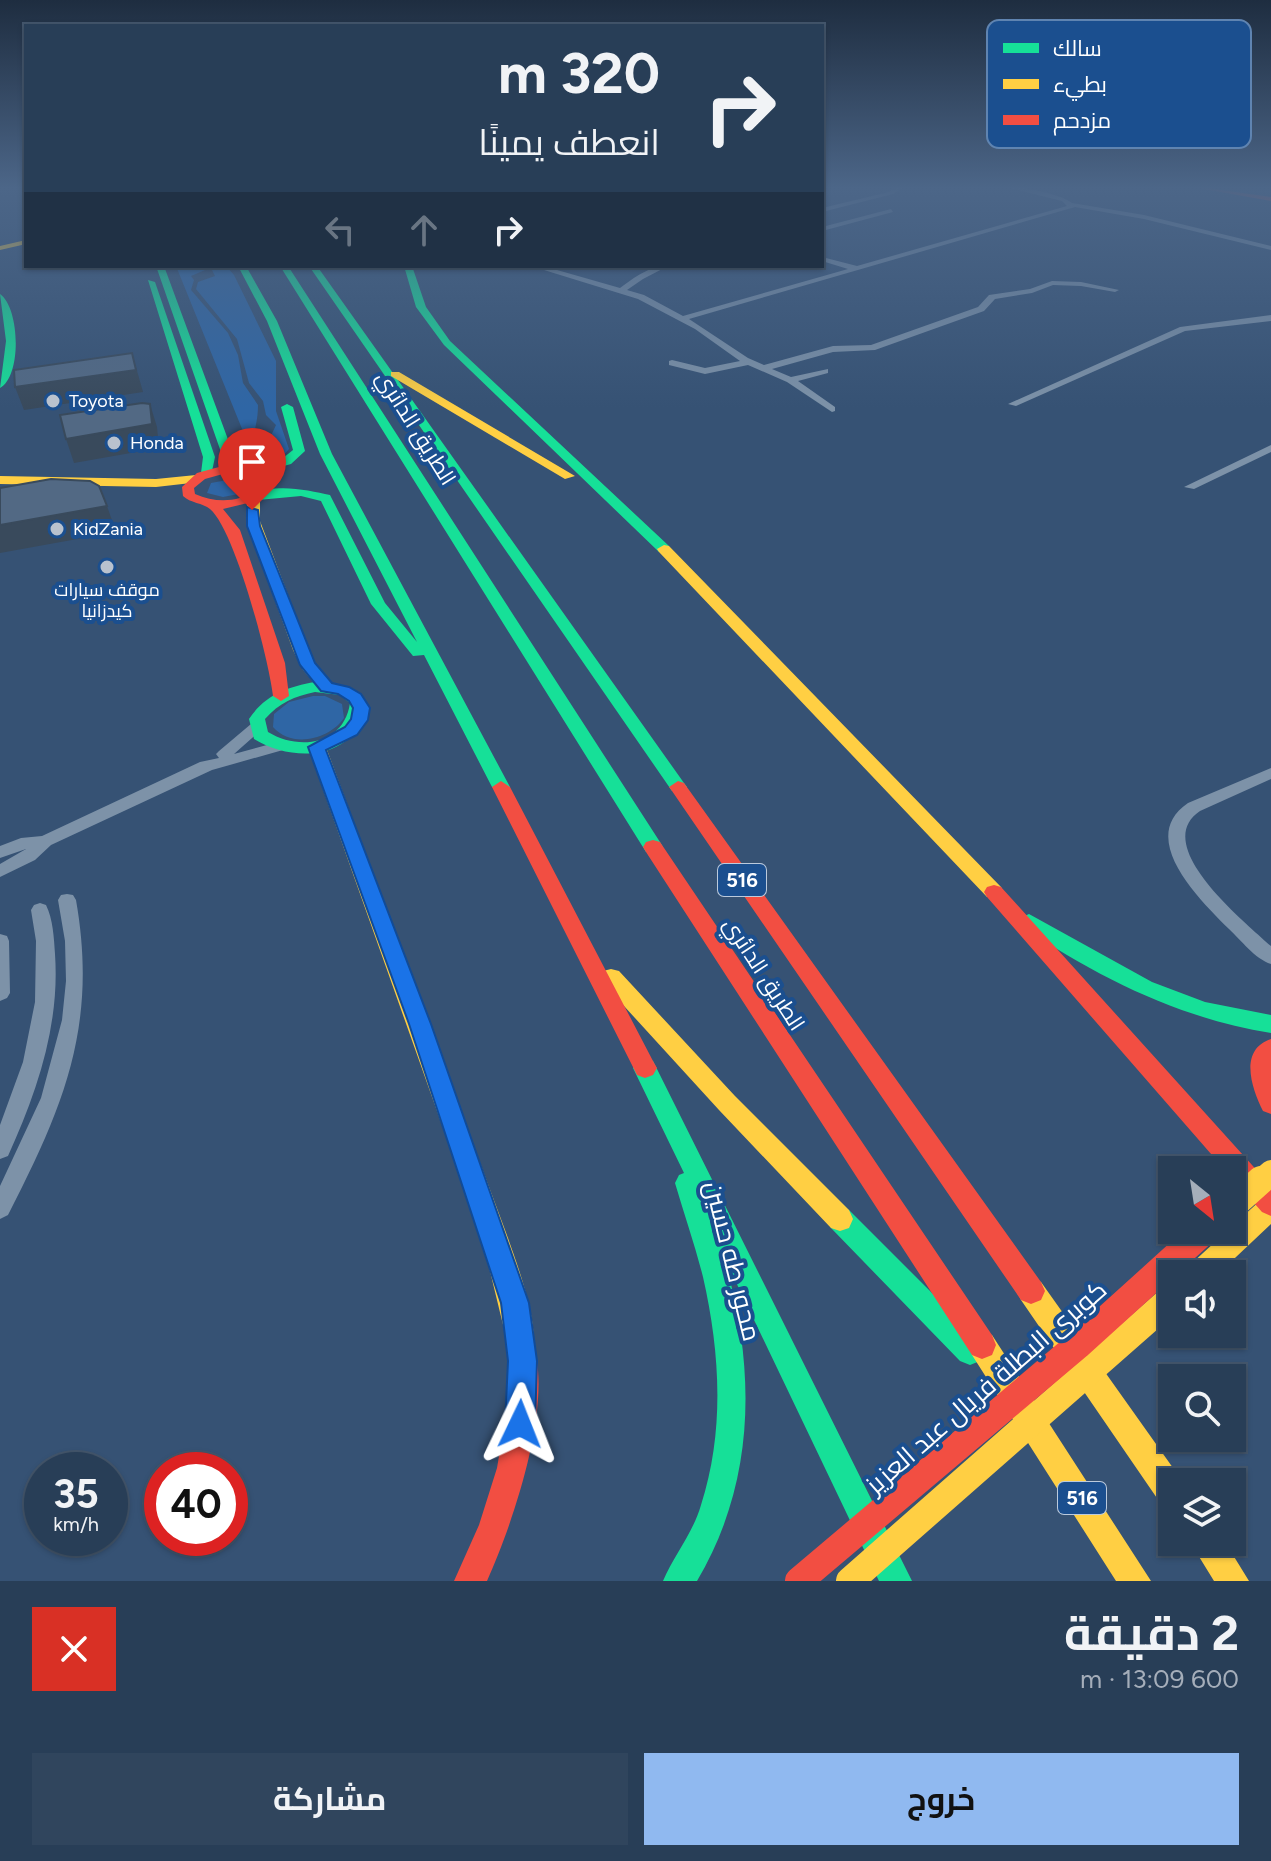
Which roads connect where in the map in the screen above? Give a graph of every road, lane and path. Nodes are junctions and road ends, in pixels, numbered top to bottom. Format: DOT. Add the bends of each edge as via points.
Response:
graph roads {
  1 [pos="829,261"];
  2 [pos="888,261"];
  3 [pos="146,268"];
  4 [pos="161,268"];
  5 [pos="241,268"];
  6 [pos="284,268"];
  7 [pos="285,268"];
  8 [pos="314,268"];
  9 [pos="409,268"];
  10 [pos="547,268"];
  11 [pos="660,268"];
  12 [pos="859,269"];
  13 [pos="623,290"];
  14 [pos="1115,290"];
  15 [pos="0,297"];
  16 [pos="684,318"];
  17 [pos="1271,318"];
  18 [pos="272,321"];
  19 [pos="749,362"];
  20 [pos="672,363"];
  21 [pos="379,364"];
  22 [pos="767,367"];
  23 [pos="825,371"];
  24 [pos="293,376"];
  25 [pos="790,380"];
  26 [pos="0,385"];
  27 [pos="1013,404"];
  28 [pos="832,409"];
  29 [pos="1271,448"];
  30 [pos="242,467"];
  31 [pos="262,470"];
  32 [pos="0,480"];
  33 [pos="198,483"];
  34 [pos="0,487"];
  35 [pos="1190,487"];
  36 [pos="256,497"];
  37 [pos="616,500"];
  38 [pos="213,504"];
  39 [pos="440,673"];
  40 [pos="326,687"];
  41 [pos="281,696"];
  42 [pos="256,727"];
  43 [pos="278,747"];
  44 [pos="317,747"];
  45 [pos="206,766"];
  46 [pos="1271,773"];
  47 [pos="45,841"];
  48 [pos="0,852"];
  49 [pos="0,871"];
  50 [pos="67,900"];
  51 [pos="1008,907"];
  52 [pos="40,910"];
  53 [pos="0,941"];
  54 [pos="585,946"];
  55 [pos="0,948"];
  56 [pos="1271,957"];
  57 [pos="0,993"];
  58 [pos="1271,1024"];
  59 [pos="1271,1048"];
  60 [pos="1271,1104"];
  61 [pos="678,1133"];
  62 [pos="0,1149"];
  63 [pos="1271,1171"];
  64 [pos="1246,1193"];
  65 [pos="1271,1205"];
  66 [pos="0,1208"];
  67 [pos="1190,1244"];
  68 [pos="1214,1260"];
  69 [pos="1158,1310"];
  70 [pos="1028,1415"];
  71 [pos="1158,1473"];
  72 [pos="1216,1556"];
  73 [pos="470,1581"];
  74 [pos="679,1581"];
  75 [pos="799,1581"];
  76 [pos="850,1581"];
  77 [pos="896,1581"];
  78 [pos="1135,1581"];
  79 [pos="1233,1581"];
  1 -- 12 [label="street"];
  2 -- 12 [label="street"];
  3 -- 33 [label="main road" via="209,457"];
  4 -- 30 [label="main road" via="228,455"];
  5 -- 18 [label="main road, 516"];
  6 -- 18 [label="main road, 516"];
  7 -- 70 [label="main road, الطريق الدائري / 516" via="719,951"];
  8 -- 21 [label="main road, الطريق الدائري / 516"];
  9 -- 37 [label="main road, 516" via="421,307 447,343"];
  10 -- 13 [label="street"];
  11 -- 13 [label="street"];
  12 -- 16 [label="street"];
  13 -- 16 [label="street"];
  14 -- 22 [label="street" via="1047,284 992,297 981,309 872,348 829,350"];
  15 -- 26 [label="main road" via="8,312 12,344"];
  16 -- 19 [label="street"];
  17 -- 27 [label="street" via="1178,331"];
  18 -- 24 [label="main road, 516"];
  19 -- 20 [label="street" via="705,371"];
  19 -- 22 [label="street"];
  21 -- 37 [label="main road, 516"];
  21 -- 71 [label="main road, الطريق الدائري / 516"];
  22 -- 25 [label="street"];
  23 -- 25 [label="street"];
  24 -- 31 [label="main road" via="286,398 299,451"];
  24 -- 39 [label="main road, 516" via="324,450"];
  25 -- 28 [label="street"];
  29 -- 35 [label="street"];
  30 -- 31 [label="main road"];
  30 -- 33 [label="main road"];
  31 -- 36 [label="main road" via="273,482"];
  32 -- 33 [label="main road"];
  33 -- 34 [label="main road" via="155,489"];
  33 -- 38 [label="main road"];
  36 -- 38 [label="main road"];
  36 -- 39 [label="main road" via="301,492 326,498 387,618"];
  36 -- 40 [label="main road" via="254,526 301,650"];
  37 -- 51 [label="main road, 516"];
  38 -- 41 [label="main road" via="233,530 277,663"];
  39 -- 54 [label="main road, 516"];
  40 -- 41 [label="main road"];
  40 -- 44 [label="main road" via="355,698 360,720 351,731"];
  41 -- 42 [label="main road" via="262,710"];
  42 -- 43 [label="main road"];
  42 -- 45 [label="street"];
  43 -- 44 [label="main road"];
  43 -- 45 [label="street"];
  44 -- 73 [label="main road" via="420,1024 515,1303 522,1361 520,1424 506,1492"];
  45 -- 47 [label="street"];
  46 -- 56 [label="street" via="1186,812 1175,827 1175,846 1200,886"];
  47 -- 48 [label="street"];
  47 -- 49 [label="street"];
  50 -- 66 [label="street" via="77,976 69,1037 47,1112"];
  51 -- 58 [label="main road" via="1130,984 1205,1012"];
  51 -- 65 [label="main road, 516"];
  52 -- 62 [label="street" via="48,954 46,1006 33,1065"];
  53 -- 55 [label="street"];
  54 -- 61 [label="main road, 516"];
  54 -- 70 [label="main road, 516" via="684,1058"];
  55 -- 57 [label="street"];
  59 -- 60 [label="main road" via="1260,1062 1259,1075"];
  61 -- 74 [label="main road, محور طه حسين" via="729,1336 733,1400 728,1468 720,1497 711,1526"];
  61 -- 77 [label="main road, 516"];
  63 -- 64 [label="main road, bridge"];
  65 -- 68 [label="main road"];
  67 -- 75 [label="main road, كوبرى البطلة فريال عبد العزيز, bridge"];
  69 -- 76 [label="main road, bridge"];
  70 -- 78 [label="main road, الطريق الدائري / 516"];
  72 -- 79 [label="main road"];
}
